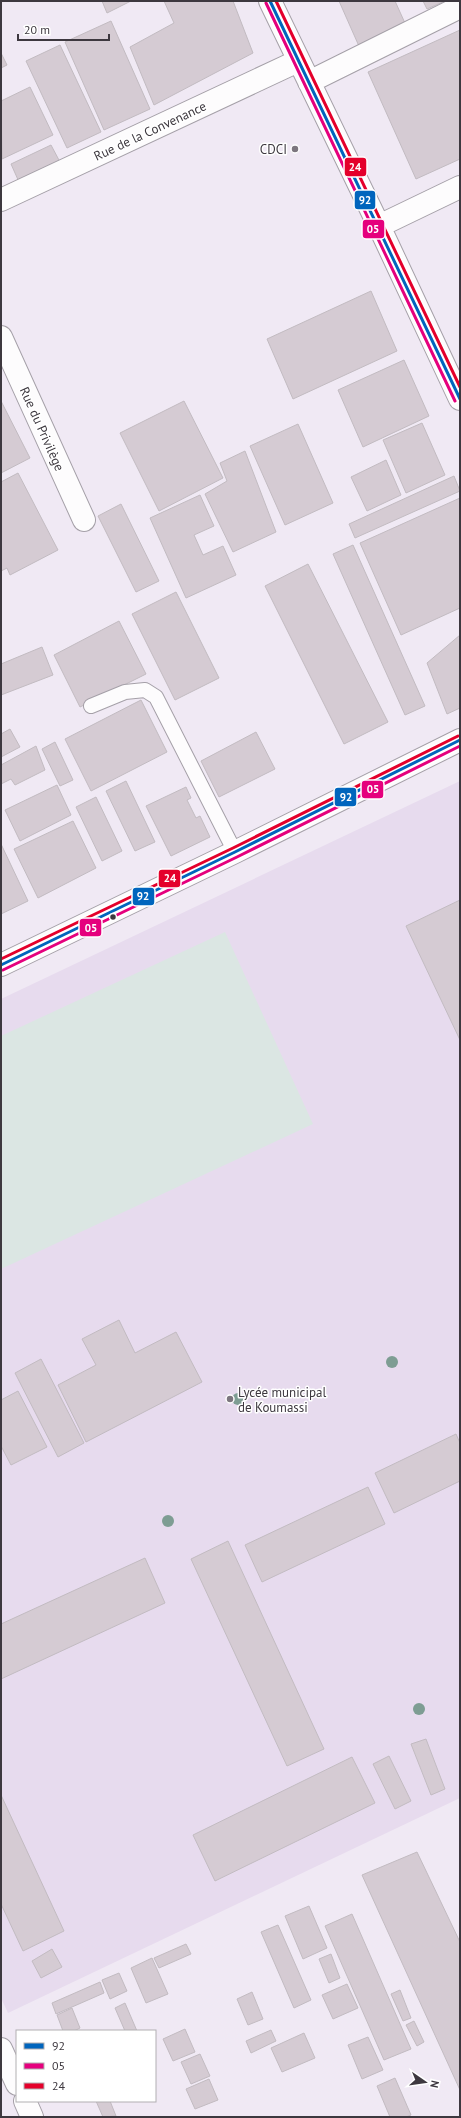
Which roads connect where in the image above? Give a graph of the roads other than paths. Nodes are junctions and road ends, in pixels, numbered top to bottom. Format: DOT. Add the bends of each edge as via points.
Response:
graph roads {
  1 [pos="270,1"];
  2 [pos="460,7"];
  3 [pos="298,61"];
  4 [pos="309,82"];
  5 [pos="460,188"];
  6 [pos="1,200"];
  7 [pos="379,226"];
  8 [pos="1,337"];
  9 [pos="460,399"];
  10 [pos="84,520"];
  11 [pos="91,706"];
  12 [pos="460,740"];
  13 [pos="235,852"];
  14 [pos="1,965"];
  15 [pos="1,2049"];
  16 [pos="16,2082"];
  17 [pos="25,2102"];
  18 [pos="32,2117"];
  1 -- 3 [label="street"];
  2 -- 4 [label="street"];
  3 -- 4 [label="street"];
  3 -- 6 [label="street, Rue de la Convenance"];
  4 -- 7 [label="street"];
  5 -- 7 [label="street"];
  7 -- 9 [label="street"];
  8 -- 10 [label="street, Rue du Privilège"];
  11 -- 13 [label="lane" via="125,692 145,690 156,697"];
  12 -- 13 [label="street"];
  13 -- 14 [label="street"];
  15 -- 16 [label="street"];
  17 -- 18 [label="street"];
}
